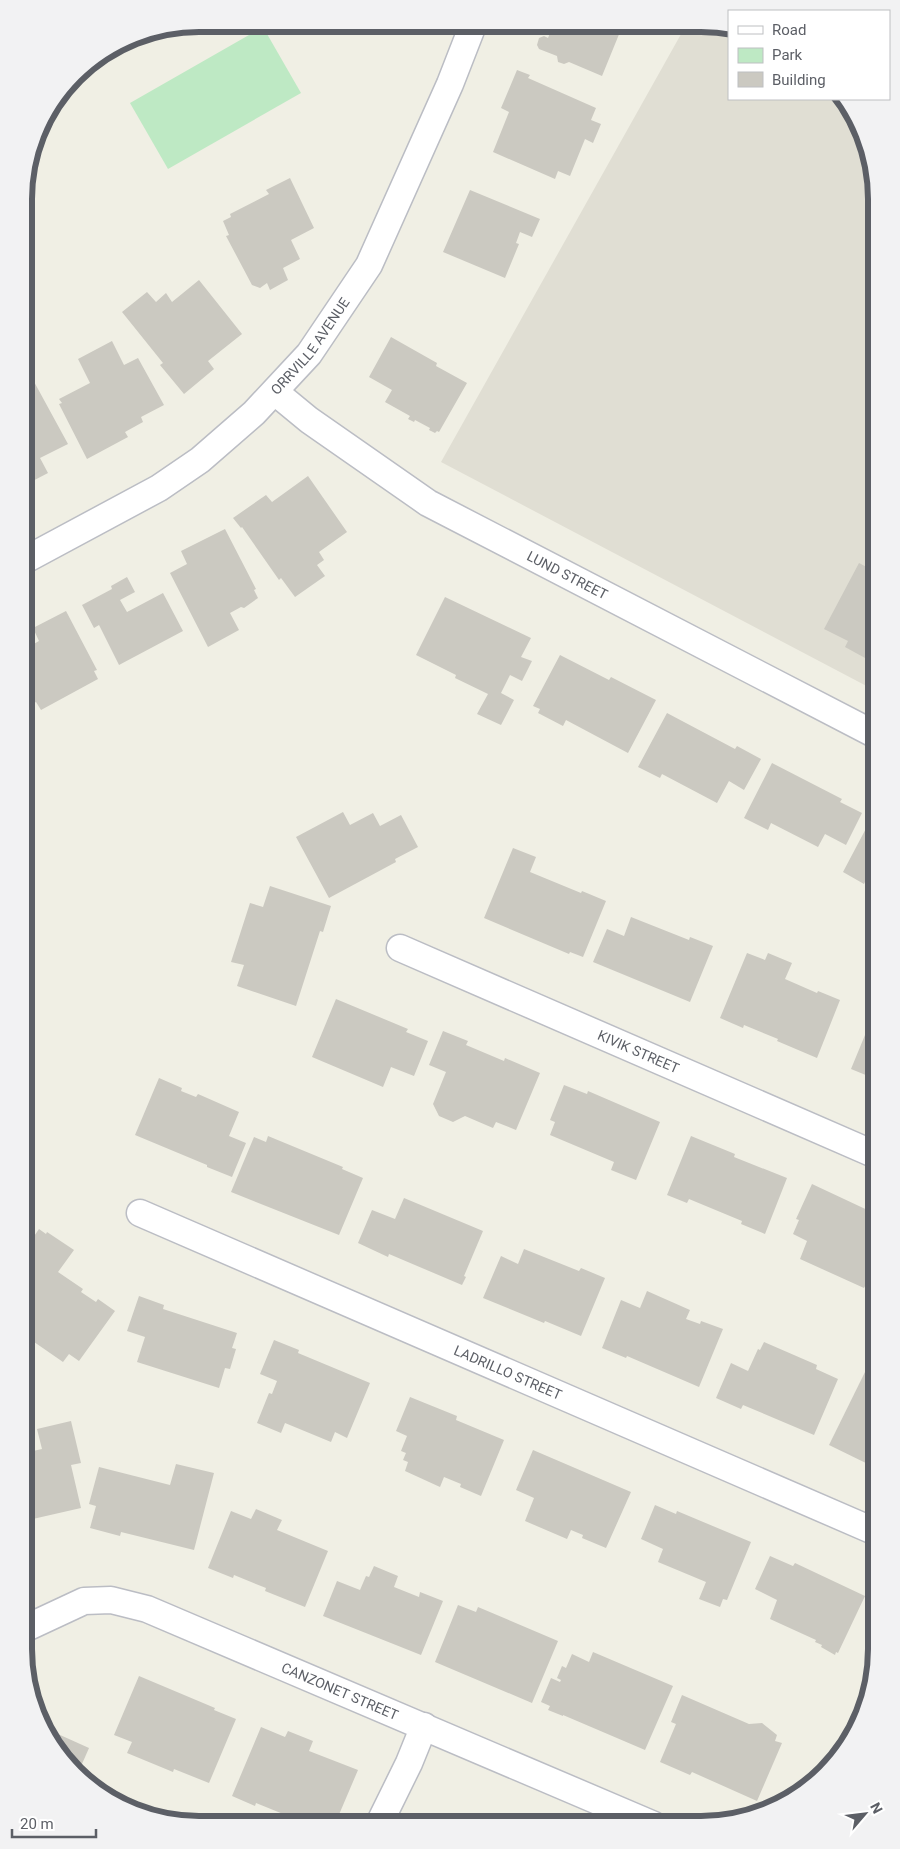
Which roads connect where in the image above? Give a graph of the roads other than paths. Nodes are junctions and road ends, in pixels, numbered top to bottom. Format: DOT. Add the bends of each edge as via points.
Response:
graph roads {
  1 [pos="470,32"];
  2 [pos="275,392"];
  3 [pos="33,556"];
  4 [pos="868,731"];
  5 [pos="400,948"];
  6 [pos="867,1151"];
  7 [pos="140,1213"];
  8 [pos="867,1528"];
  9 [pos="32,1625"];
  10 [pos="424,1726"];
  11 [pos="383,1816"];
  12 [pos="633,1816"];
  1 -- 2 [label="street, ORRVILLE AVENUE" via="369,265 309,354"];
  2 -- 3 [label="street, ORRVILLE AVENUE" via="200,460 159,488"];
  2 -- 4 [label="street, LUND STREET" via="309,420 428,503"];
  5 -- 6 [label="street, KIVIK STREET"];
  7 -- 8 [label="street, LADRILLO STREET"];
  9 -- 10 [label="street, CANZONET STREET" via="84,1601 111,1600 147,1609"];
  10 -- 11 [label="street"];
  10 -- 12 [label="street, CANZONET STREET"];
}
